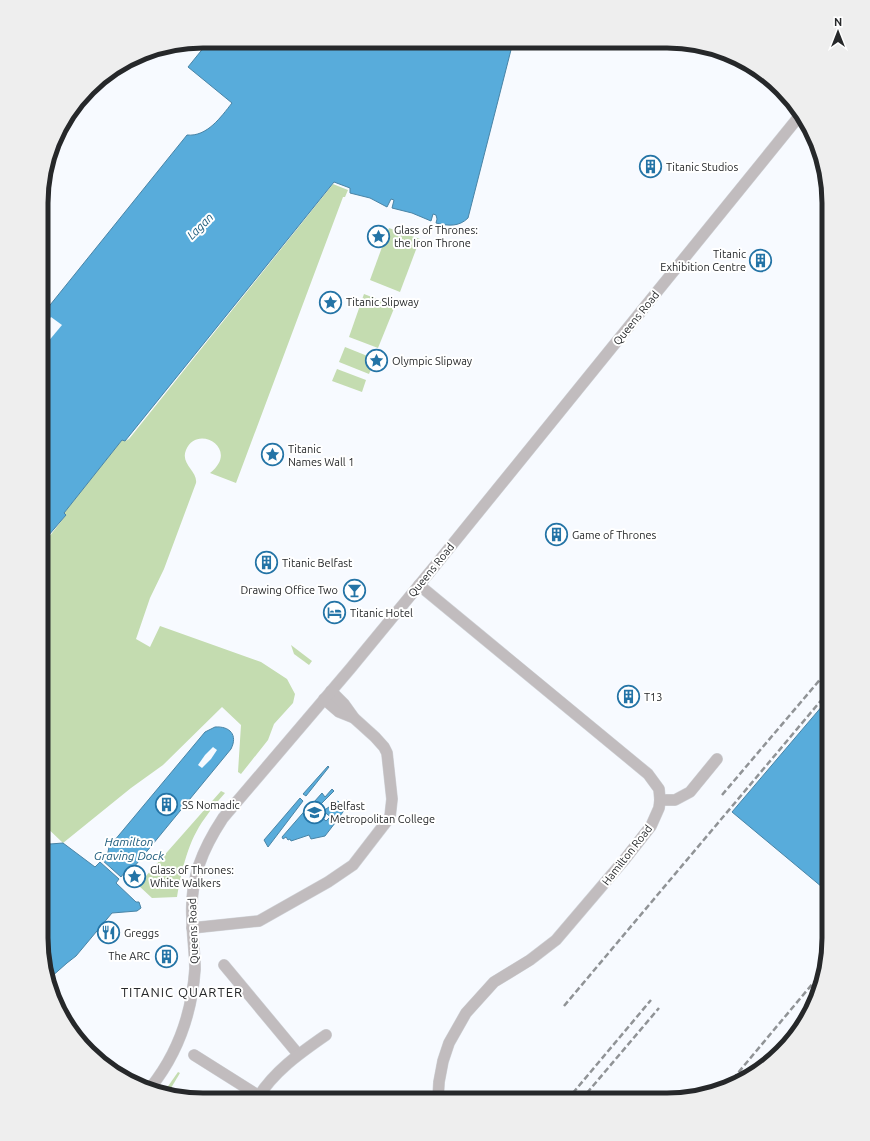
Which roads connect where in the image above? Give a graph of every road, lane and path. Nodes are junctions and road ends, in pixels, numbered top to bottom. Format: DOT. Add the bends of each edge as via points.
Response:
graph roads {
  1 [pos="797,119"];
  2 [pos="419,585"];
  3 [pos="327,695"];
  4 [pos="717,759"];
  5 [pos="660,800"];
  6 [pos="192,928"];
  7 [pos="224,965"];
  8 [pos="326,1035"];
  9 [pos="298,1054"];
  10 [pos="194,1055"];
  11 [pos="153,1085"];
  12 [pos="252,1093"];
  13 [pos="261,1093"];
  14 [pos="438,1093"];
  1 -- 2 [label="street, Queens Road"];
  2 -- 3 [label="street, Queens Road"];
  2 -- 5 [label="street" via="643,769 659,789"];
  3 -- 6 [label="street, Queens Road" via="212,834 201,856 196,875 192,894"];
  3 -- 6 [label="street" via="339,712 354,718 384,747 387,753 392,799 390,817 353,865 260,921"];
  4 -- 5 [label="street" via="690,792 674,800"];
  5 -- 14 [label="street, Hamilton Road" via="651,826 556,940 494,982 466,1013 449,1043"];
  6 -- 11 [label="street, Queens Road" via="195,968 189,1010 178,1042"];
  7 -- 9 [label="street"];
  8 -- 9 [label="street"];
  9 -- 13 [label="street"];
  10 -- 12 [label="street"];
}
